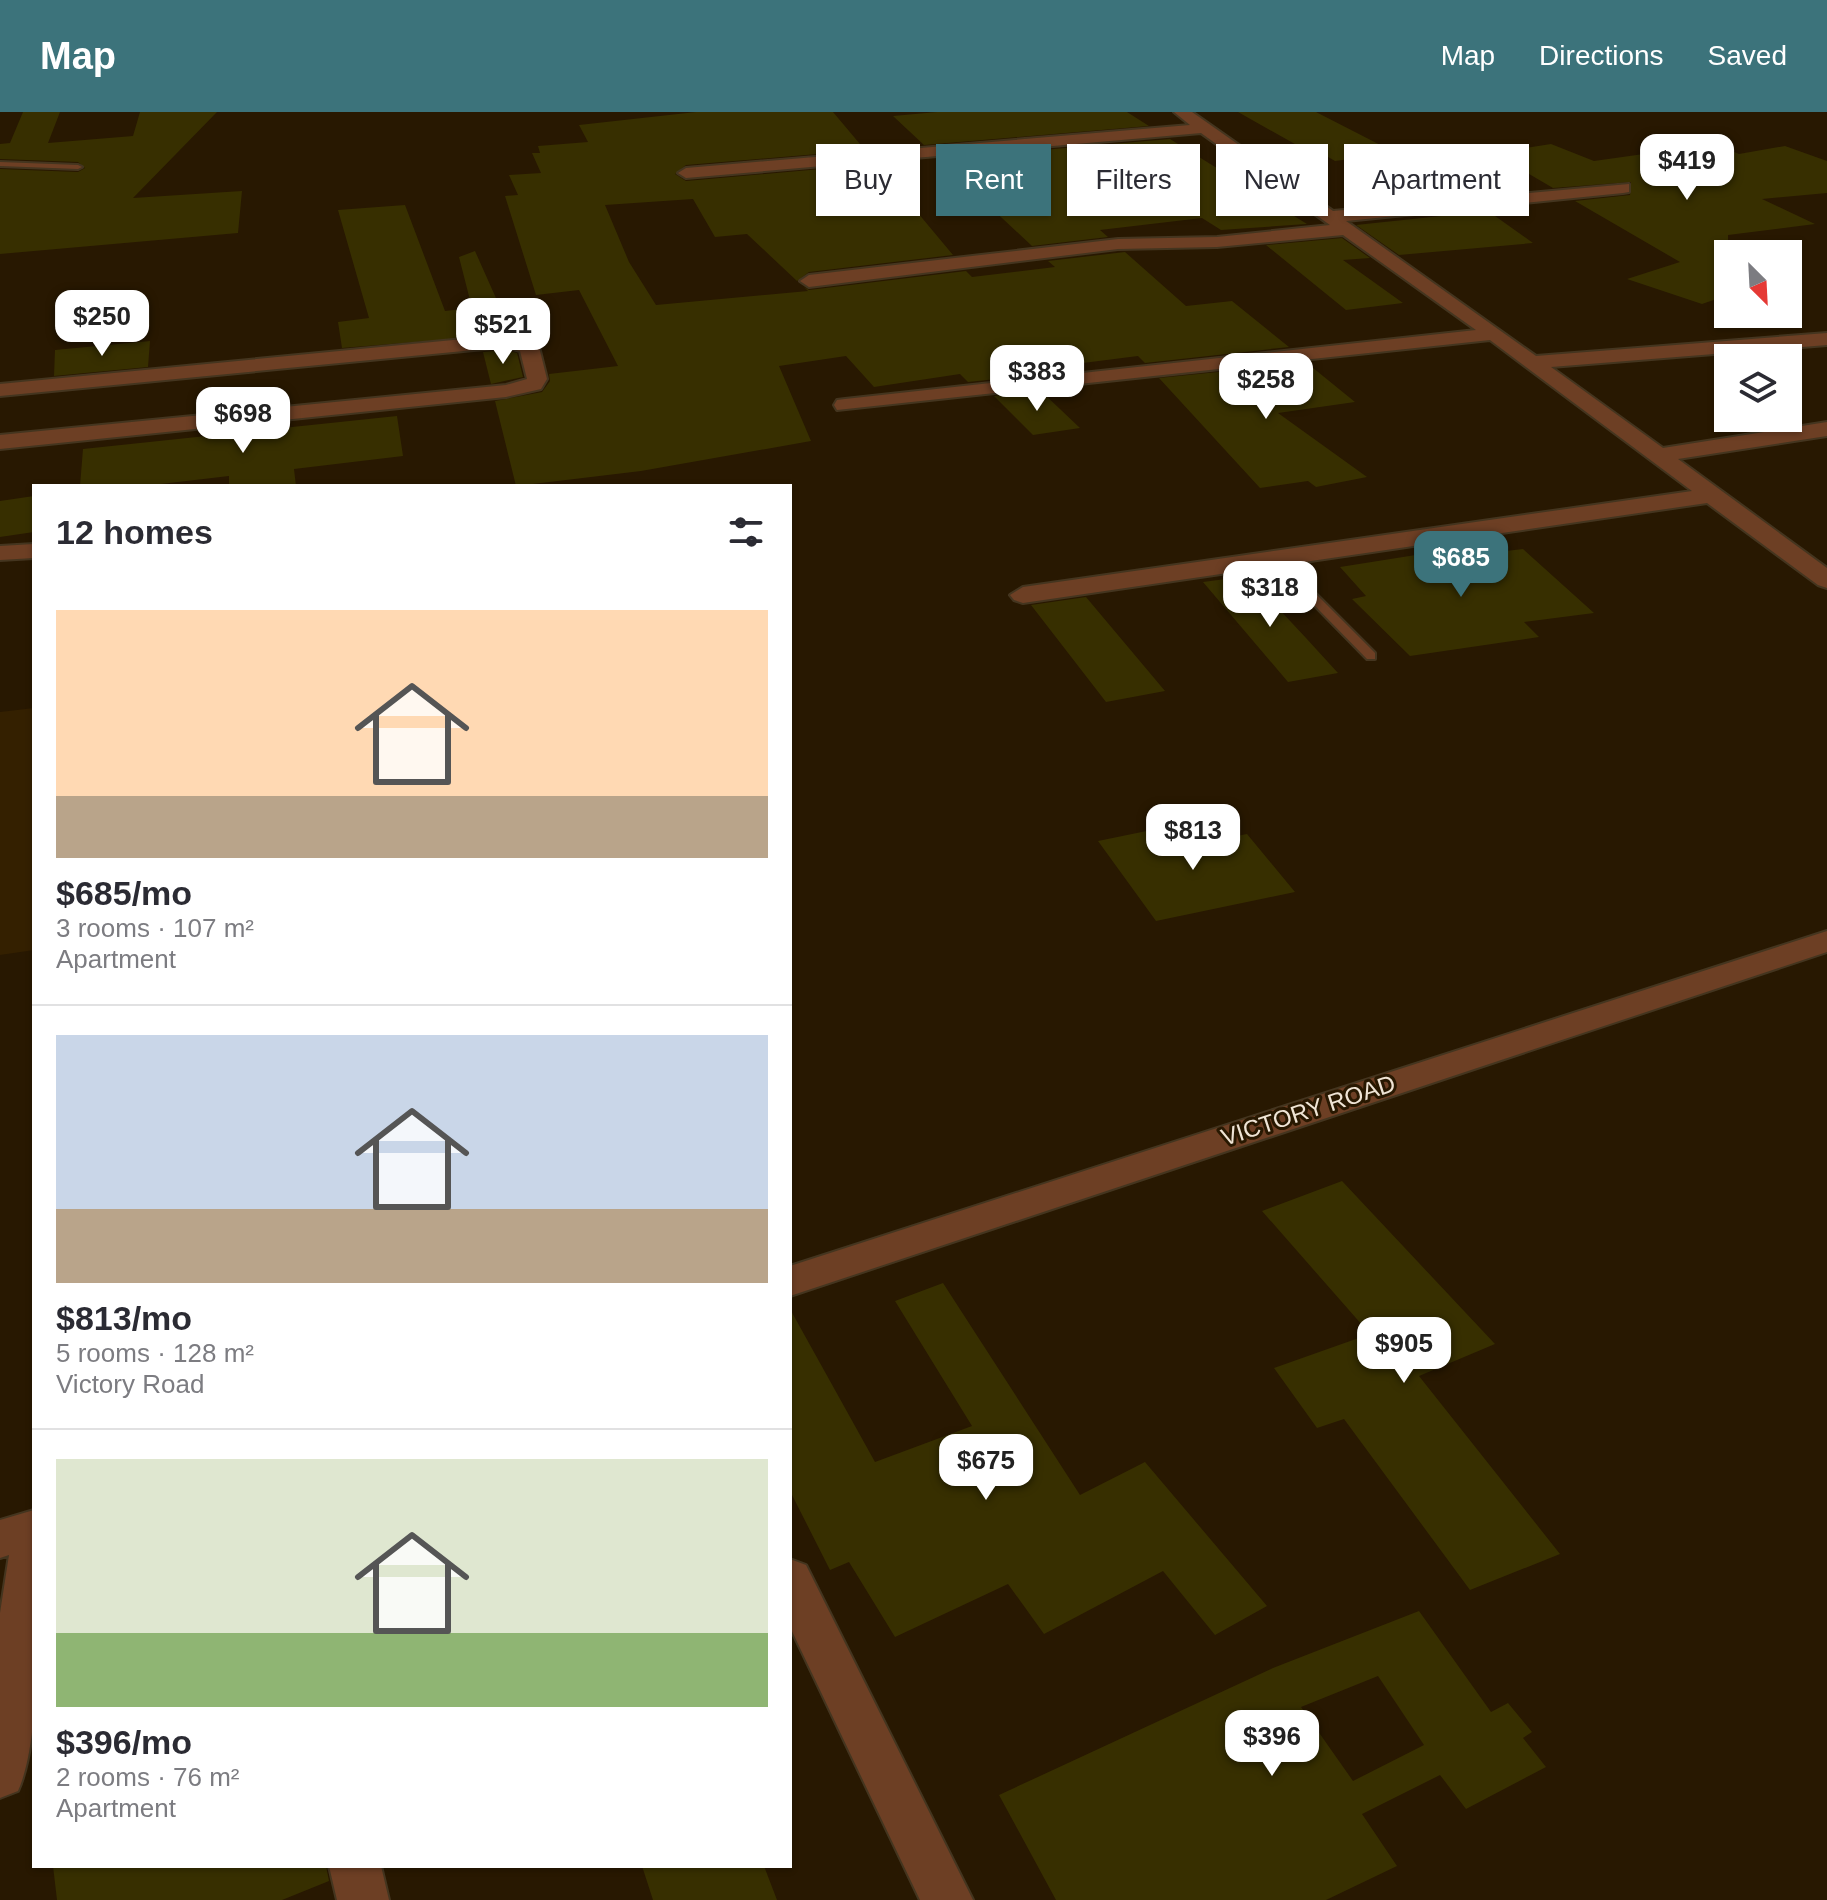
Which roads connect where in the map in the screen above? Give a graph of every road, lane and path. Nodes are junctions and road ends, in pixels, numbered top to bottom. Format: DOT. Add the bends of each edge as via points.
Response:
graph roads {
  1 [pos="1182,112"];
  2 [pos="1205,128"];
  3 [pos="0,164"];
  4 [pos="78,167"];
  5 [pos="686,173"];
  6 [pos="1623,188"];
  7 [pos="1338,223"];
  8 [pos="809,281"];
  9 [pos="1494,334"];
  10 [pos="1827,339"];
  11 [pos="1532,362"];
  12 [pos="0,390"];
  13 [pos="845,405"];
  14 [pos="1827,429"];
  15 [pos="0,442"];
  16 [pos="1658,456"];
  17 [pos="1712,495"];
  18 [pos="32,551"];
  19 [pos="0,553"];
  20 [pos="1275,559"];
  21 [pos="1827,580"];
  22 [pos="1023,595"];
  23 [pos="1371,656"];
  24 [pos="1827,941"];
  25 [pos="792,1280"];
  26 [pos="32,1530"];
  27 [pos="0,1539"];
  28 [pos="32,1553"];
  29 [pos="792,1583"];
  30 [pos="0,1775"];
  31 [pos="355,1868"];
  32 [pos="363,1900"];
  33 [pos="947,1900"];
  1 -- 2 [label="street"];
  2 -- 5 [label="street"];
  2 -- 7 [label="street"];
  3 -- 4 [label="lane"];
  6 -- 7 [label="street"];
  7 -- 8 [label="street" via="1209,243 1118,244"];
  7 -- 9 [label="street"];
  9 -- 11 [label="street"];
  9 -- 13 [label="street"];
  10 -- 11 [label="street"];
  11 -- 16 [label="street"];
  12 -- 15 [label="street" via="505,341 529,347 537,379 534,385 506,391"];
  14 -- 16 [label="street"];
  16 -- 17 [label="street"];
  17 -- 20 [label="street"];
  17 -- 21 [label="street"];
  18 -- 19 [label="street"];
  20 -- 22 [label="street"];
  20 -- 23 [label="lane"];
  24 -- 25 [label="street, VICTORY ROAD"];
  26 -- 27 [label="street"];
  28 -- 30 [label="street"];
  29 -- 33 [label="street"];
  31 -- 32 [label="street"];
}
